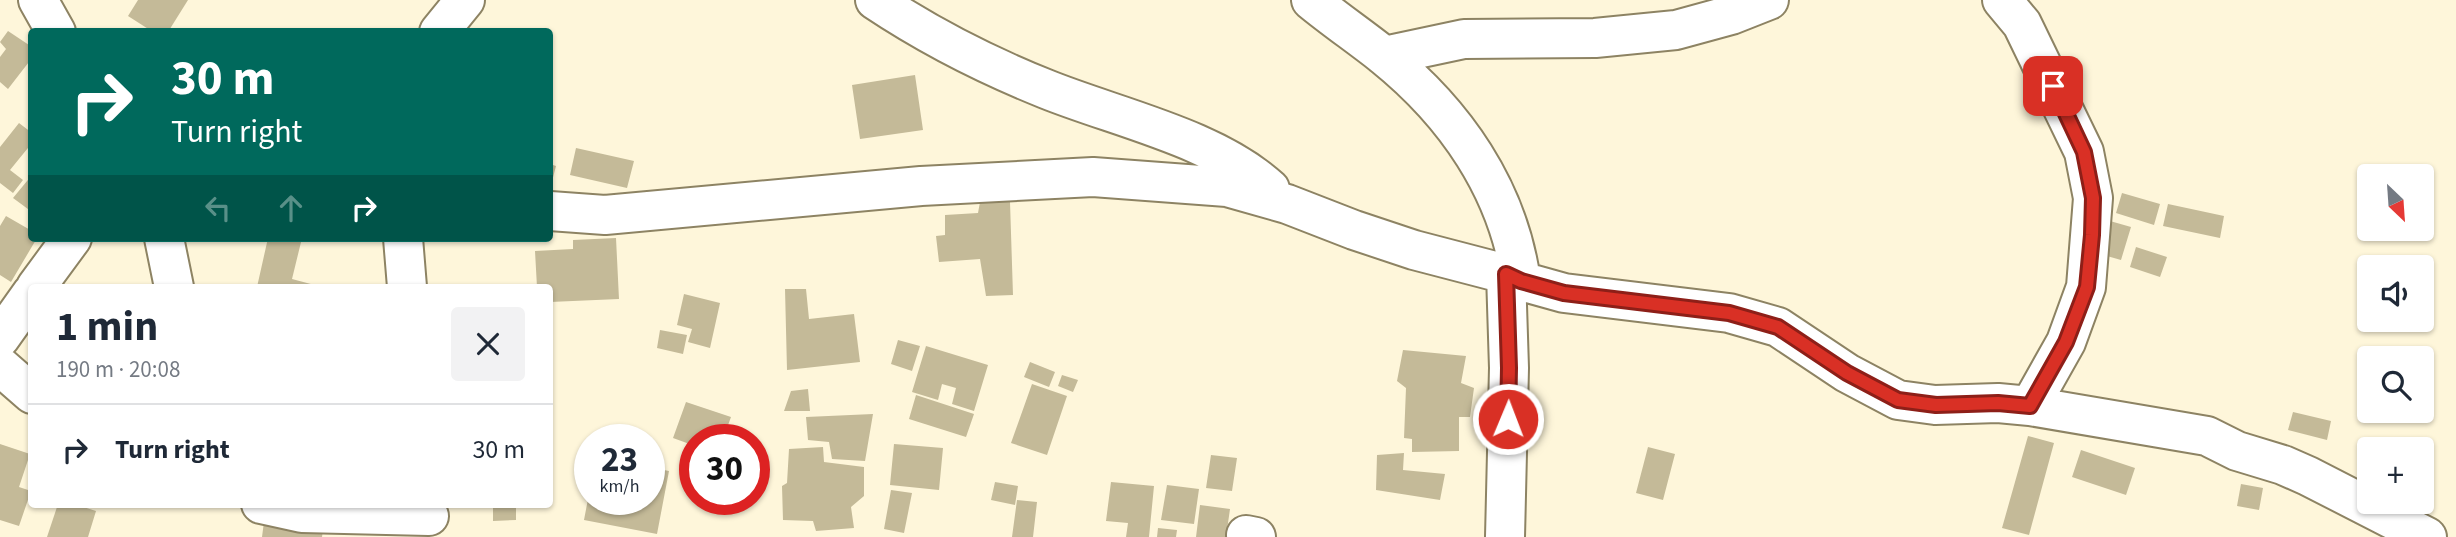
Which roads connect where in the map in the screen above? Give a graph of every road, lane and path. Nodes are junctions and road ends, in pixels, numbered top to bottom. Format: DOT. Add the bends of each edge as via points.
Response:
graph roads {
  1 [pos="38,0"];
  2 [pos="466,0"];
  3 [pos="875,0"];
  4 [pos="1311,0"];
  5 [pos="1769,0"];
  6 [pos="2002,0"];
  7 [pos="54,28"];
  8 [pos="442,28"];
  9 [pos="1384,56"];
  10 [pos="1287,204"];
  11 [pos="553,211"];
  12 [pos="69,242"];
  13 [pos="165,242"];
  14 [pos="403,242"];
  15 [pos="1513,278"];
  16 [pos="38,284"];
  17 [pos="173,284"];
  18 [pos="407,284"];
  19 [pos="28,299"];
  20 [pos="0,338"];
  21 [pos="0,366"];
  22 [pos="28,390"];
  23 [pos="2030,406"];
  24 [pos="279,508"];
  25 [pos="429,519"];
  26 [pos="1505,537"];
  27 [pos="2427,537"];
  1 -- 7 [label="street"];
  2 -- 8 [label="street"];
  3 -- 10 [label="street" via="978,60 1120,114 1253,173"];
  4 -- 9 [label="street"];
  5 -- 9 [label="street" via="1676,30 1595,38 1464,39"];
  6 -- 23 [label="street" via="2022,24 2084,152 2093,198 2087,287 2066,342"];
  9 -- 15 [label="street" via="1424,94 1478,158 1516,248"];
  10 -- 11 [label="street" via="1227,187 1093,177 920,186 605,215"];
  10 -- 15 [label="street" via="1413,250"];
  12 -- 16 [label="street"];
  13 -- 17 [label="street"];
  14 -- 18 [label="street"];
  15 -- 23 [label="street" via="1564,293 1729,313 1778,327 1898,400"];
  15 -- 26 [label="street"];
  19 -- 20 [label="street"];
  21 -- 22 [label="street"];
  23 -- 27 [label="street" via="2207,436 2308,476"];
  24 -- 25 [label="street"];
}
